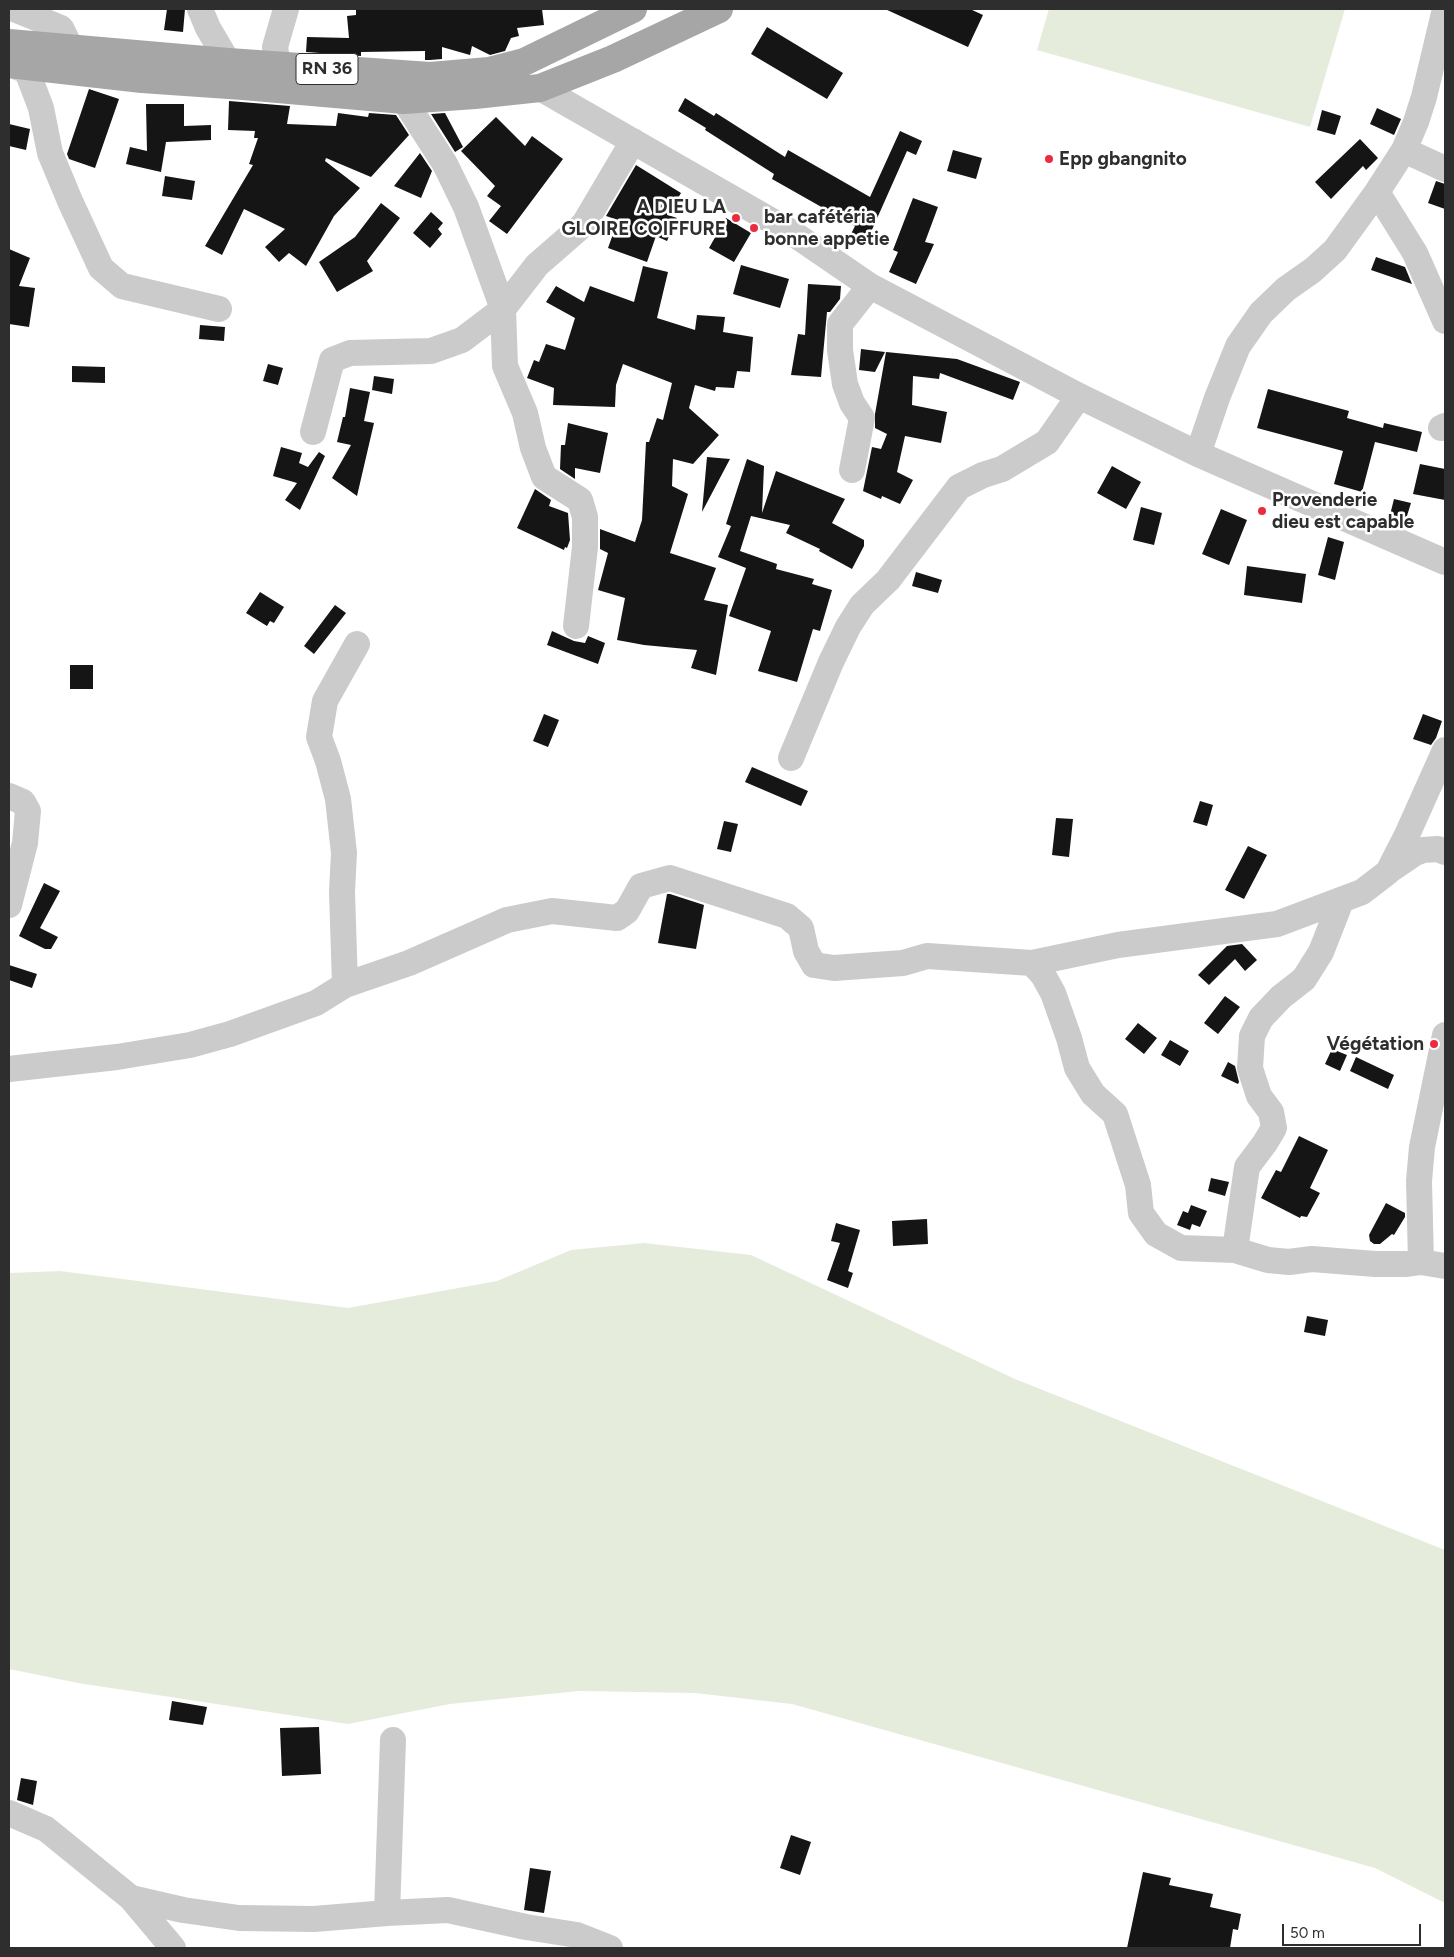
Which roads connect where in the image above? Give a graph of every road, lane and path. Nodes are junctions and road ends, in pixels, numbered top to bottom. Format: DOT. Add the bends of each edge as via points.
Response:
graph roads {
  1 [pos="14,9"];
  2 [pos="200,9"];
  3 [pos="286,9"];
  4 [pos="633,9"];
  5 [pos="719,9"];
  6 [pos="1445,9"];
  7 [pos="602,16"];
  8 [pos="68,28"];
  9 [pos="9,43"];
  10 [pos="228,62"];
  11 [pos="9,64"];
  12 [pos="278,65"];
  13 [pos="540,88"];
  14 [pos="404,100"];
  15 [pos="633,141"];
  16 [pos="1404,150"];
  17 [pos="1445,169"];
  18 [pos="1377,192"];
  19 [pos="870,286"];
  20 [pos="220,309"];
  21 [pos="503,309"];
  22 [pos="1445,321"];
  23 [pos="1080,396"];
  24 [pos="313,432"];
  25 [pos="1198,454"];
  26 [pos="852,470"];
  27 [pos="1445,562"];
  28 [pos="576,626"];
  29 [pos="357,644"];
  30 [pos="1445,750"];
  31 [pos="791,758"];
  32 [pos="9,796"];
  33 [pos="1445,852"];
  34 [pos="1388,872"];
  35 [pos="1341,901"];
  36 [pos="9,905"];
  37 [pos="1032,963"];
  38 [pos="344,985"];
  39 [pos="1445,1035"];
  40 [pos="9,1069"];
  41 [pos="1235,1250"];
  42 [pos="1433,1264"];
  43 [pos="393,1740"];
  44 [pos="9,1813"];
  45 [pos="131,1898"];
  46 [pos="387,1913"];
  47 [pos="173,1948"];
  48 [pos="610,1948"];
  1 -- 8 [label="street"];
  2 -- 10 [label="street"];
  3 -- 12 [label="street" via="275,47"];
  4 -- 7 [label="main road, RN 36"];
  5 -- 13 [label="main road, RN 36" via="614,59"];
  6 -- 16 [label="street" via="1424,97"];
  7 -- 12 [label="main road, RN 36" via="524,62 489,71 430,76"];
  8 -- 9 [label="main road, RN 36"];
  8 -- 10 [label="main road, RN 36"];
  10 -- 12 [label="main road, RN 36"];
  11 -- 14 [label="main road, RN 36" via="142,79"];
  11 -- 20 [label="street" via="27,71 42,108 50,153 101,268 122,286"];
  13 -- 14 [label="main road, RN 36"];
  13 -- 15 [label="street"];
  14 -- 21 [label="street" via="445,164 466,207"];
  15 -- 19 [label="street" via="791,232"];
  15 -- 21 [label="street" via="584,224 537,265"];
  16 -- 17 [label="street"];
  16 -- 18 [label="street"];
  18 -- 22 [label="street" via="1415,253"];
  18 -- 25 [label="street" via="1335,250 1261,313 1238,346"];
  19 -- 23 [label="street"];
  19 -- 26 [label="street" via="840,324 845,384 862,418"];
  21 -- 24 [label="street" via="462,340 431,351 350,353 332,360"];
  21 -- 28 [label="street" via="505,366 525,413 544,477 580,500 585,517"];
  23 -- 25 [label="street"];
  23 -- 31 [label="street" via="1048,442 1002,469 959,486 888,580 862,605 831,662"];
  25 -- 27 [label="street"];
  29 -- 38 [label="street" via="325,702 319,737 338,799 344,853"];
  30 -- 34 [label="street"];
  32 -- 36 [label="street" via="23,802 28,811"];
  33 -- 34 [label="street" via="1423,850"];
  34 -- 35 [label="street" via="1362,892"];
  35 -- 37 [label="street" via="1277,924 1118,945"];
  35 -- 41 [label="street" via="1321,952 1304,979 1261,1018 1252,1036 1250,1068 1259,1096 1271,1112 1274,1128 1247,1167"];
  37 -- 38 [label="street" via="927,956 893,964 834,968 814,965 806,951 801,928 787,916 670,878 641,886 627,912 617,918 552,911 508,920 409,963"];
  37 -- 41 [label="street" via="1044,975 1053,993 1077,1068 1093,1094 1115,1114 1138,1185 1141,1213 1156,1234 1181,1248"];
  38 -- 40 [label="street" via="316,1003 230,1034 117,1056"];
  39 -- 42 [label="street" via="1422,1147 1419,1181"];
  41 -- 42 [label="street" via="1268,1260 1289,1262"];
  43 -- 46 [label="street"];
  44 -- 45 [label="street" via="46,1829"];
  45 -- 46 [label="street" via="182,1910 239,1918 314,1918"];
  45 -- 47 [label="street"];
  46 -- 48 [label="street" via="448,1910 577,1935"];
}
